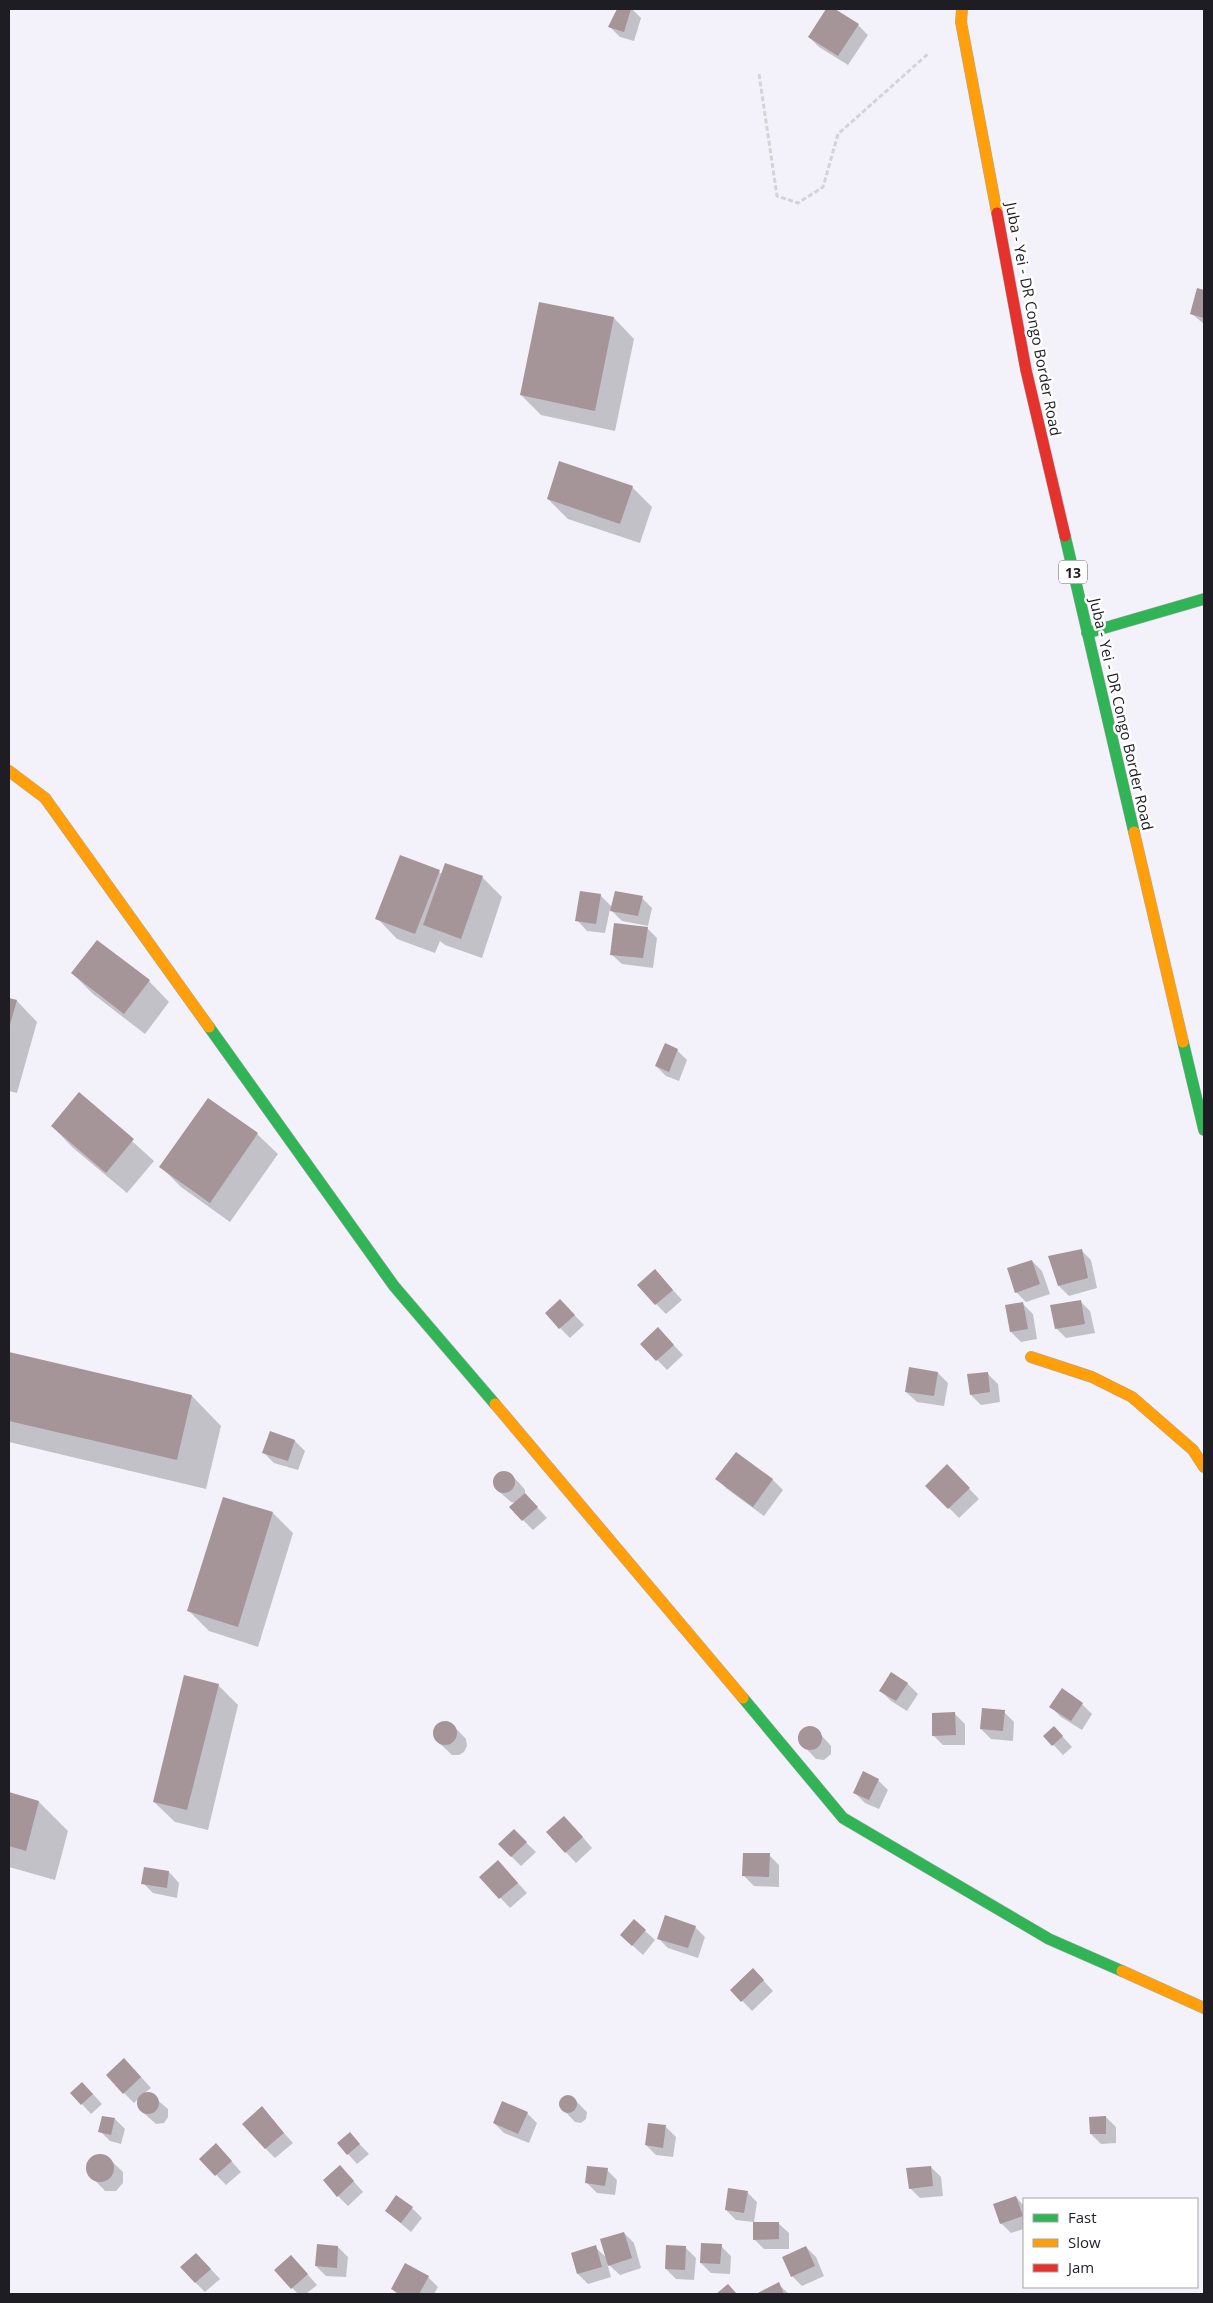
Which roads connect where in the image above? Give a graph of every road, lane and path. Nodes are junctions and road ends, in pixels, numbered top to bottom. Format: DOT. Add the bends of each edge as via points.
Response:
graph roads {
  1 [pos="962,9"];
  2 [pos="961,22"];
  3 [pos="759,74"];
  4 [pos="1204,599"];
  5 [pos="1087,633"];
  6 [pos="9,771"];
  7 [pos="1204,1130"];
  8 [pos="1031,1357"];
  9 [pos="1204,1467"];
  10 [pos="1204,2008"];
  1 -- 2 [label="street, Juba - Yei - DR Congo Border Road / 13"];
  2 -- 3 [label="path" via="838,134 823,187 798,202 777,196"];
  2 -- 5 [label="street, Juba - Yei - DR Congo Border Road / 13" via="1026,370"];
  4 -- 5 [label="street"];
  5 -- 7 [label="street, Juba - Yei - DR Congo Border Road / 13"];
  6 -- 10 [label="street" via="45,798 394,1286 843,1818 1049,1939"];
  8 -- 9 [label="street" via="1092,1377 1132,1397 1193,1450"];
}
